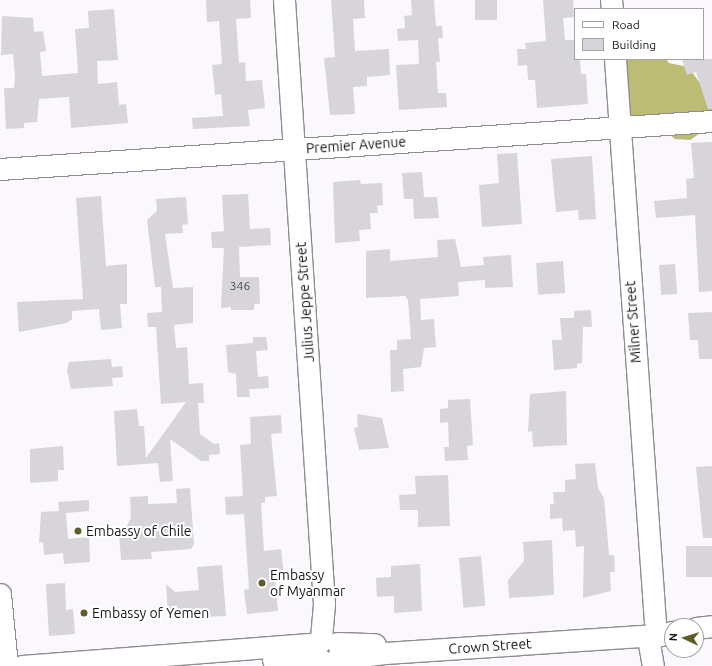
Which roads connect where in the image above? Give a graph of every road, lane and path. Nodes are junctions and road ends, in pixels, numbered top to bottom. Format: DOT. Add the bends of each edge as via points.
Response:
graph roads {
  1 [pos="284,0"];
  2 [pos="615,60"];
  3 [pos="712,121"];
  4 [pos="620,127"];
  5 [pos="296,149"];
  6 [pos="0,169"];
  7 [pos="0,594"];
  8 [pos="655,630"];
  9 [pos="328,654"];
  10 [pos="238,660"];
  11 [pos="77,664"];
  12 [pos="653,664"];
  13 [pos="7,666"];
  14 [pos="22,666"];
  15 [pos="177,666"];
  1 -- 5 [label="street, Julius Jeppe Street"];
  2 -- 4 [label="street, Milner Street"];
  3 -- 4 [label="street, Premier Avenue"];
  4 -- 5 [label="street, Premier Avenue"];
  4 -- 8 [label="street, Milner Street"];
  5 -- 6 [label="street, Premier Avenue"];
  5 -- 9 [label="street, Julius Jeppe Street"];
  7 -- 13 [label="street"];
  8 -- 9 [label="street, Crown Street"];
  8 -- 12 [label="street, Milner Street"];
  9 -- 10 [label="street, Crown Street" via="271,655"];
  10 -- 11 [label="street, Crown Street"];
  10 -- 15 [label="street, Crown Street"];
  11 -- 14 [label="street, Crown Street"];
}
